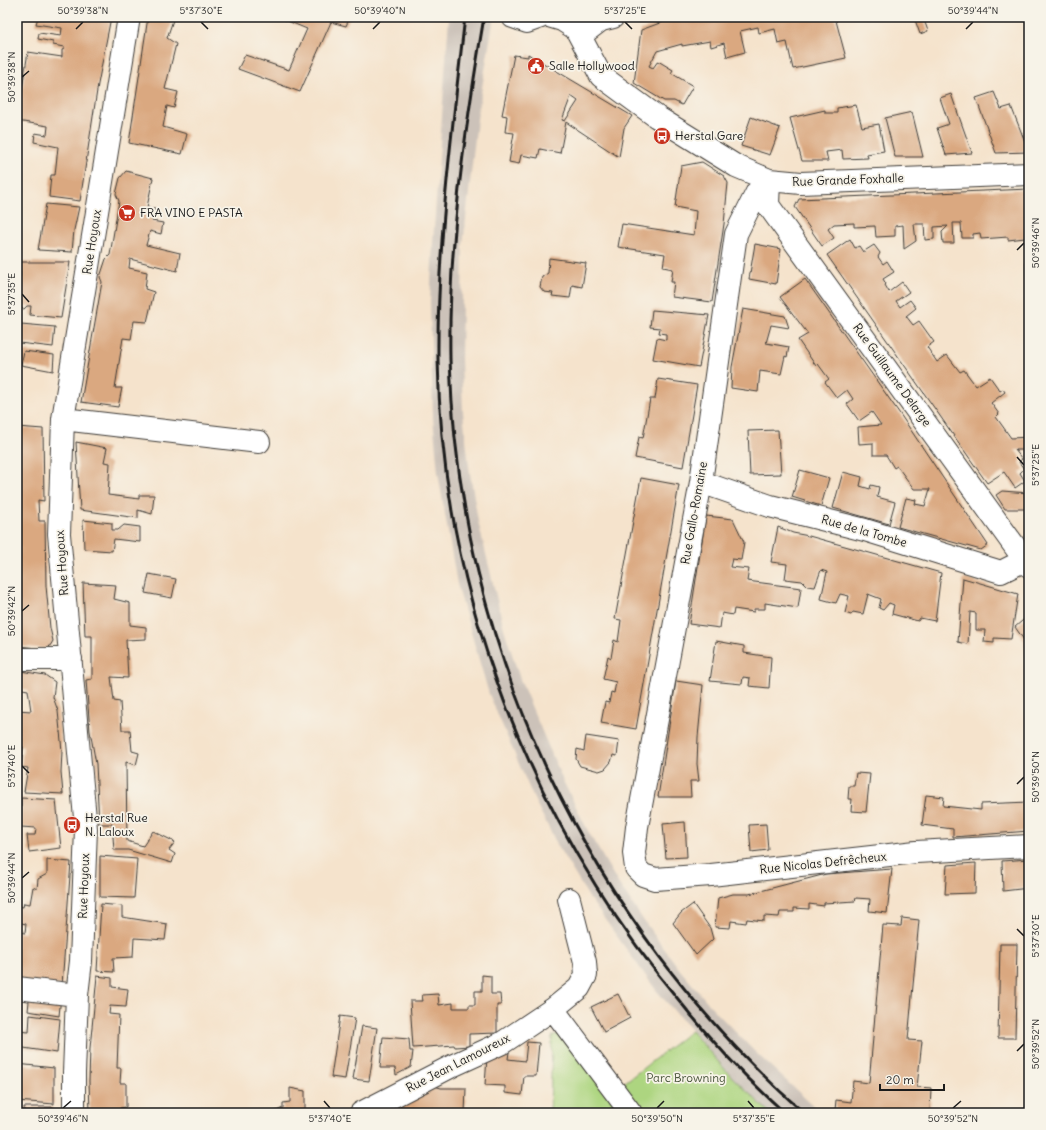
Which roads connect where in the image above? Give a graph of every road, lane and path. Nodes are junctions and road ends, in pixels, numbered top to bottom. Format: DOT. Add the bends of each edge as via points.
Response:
graph roads {
  1 [pos="129,17"];
  2 [pos="559,18"];
  3 [pos="607,18"];
  4 [pos="580,36"];
  5 [pos="1029,174"];
  6 [pos="768,180"];
  7 [pos="63,419"];
  8 [pos="259,442"];
  9 [pos="701,482"];
  10 [pos="1028,561"];
  11 [pos="17,659"];
  12 [pos="71,659"];
  13 [pos="1029,846"];
  14 [pos="634,853"];
  15 [pos="569,899"];
  16 [pos="17,988"];
  17 [pos="77,995"];
  18 [pos="553,1009"];
  19 [pos="74,1113"];
  20 [pos="361,1113"];
  21 [pos="631,1113"];
  1 -- 7 [label="street, Rue Hoyoux"];
  2 -- 4 [label="street" via="576,29"];
  3 -- 4 [label="street"];
  4 -- 6 [label="street, Rue Grande Foxhalle" via="601,76 664,121 736,166"];
  5 -- 6 [label="street, Rue Grande Foxhalle" via="801,183"];
  6 -- 9 [label="street, Rue Gallo-Romaine" via="757,192 736,234"];
  6 -- 10 [label="street, Rue Guillaume Delarge" via="768,205"];
  7 -- 8 [label="street"];
  7 -- 12 [label="street, Rue Hoyoux" via="59,534"];
  9 -- 10 [label="street, Rue de la Tombe" via="770,506 865,530 1001,572"];
  9 -- 14 [label="street, Rue Gallo-Romaine" via="638,819"];
  11 -- 12 [label="street"];
  12 -- 17 [label="street, Rue Hoyoux" via="86,829 81,961"];
  13 -- 14 [label="street, Rue Nicolas Defrêcheux" via="916,852 656,879 643,875 636,868"];
  15 -- 18 [label="street, Rue Jean Lamoureux" via="586,962 586,975 579,988"];
  16 -- 17 [label="street"];
  17 -- 19 [label="street, Rue Hoyoux"];
  18 -- 20 [label="street, Rue Jean Lamoureux" via="502,1043"];
  18 -- 21 [label="street"];
}
